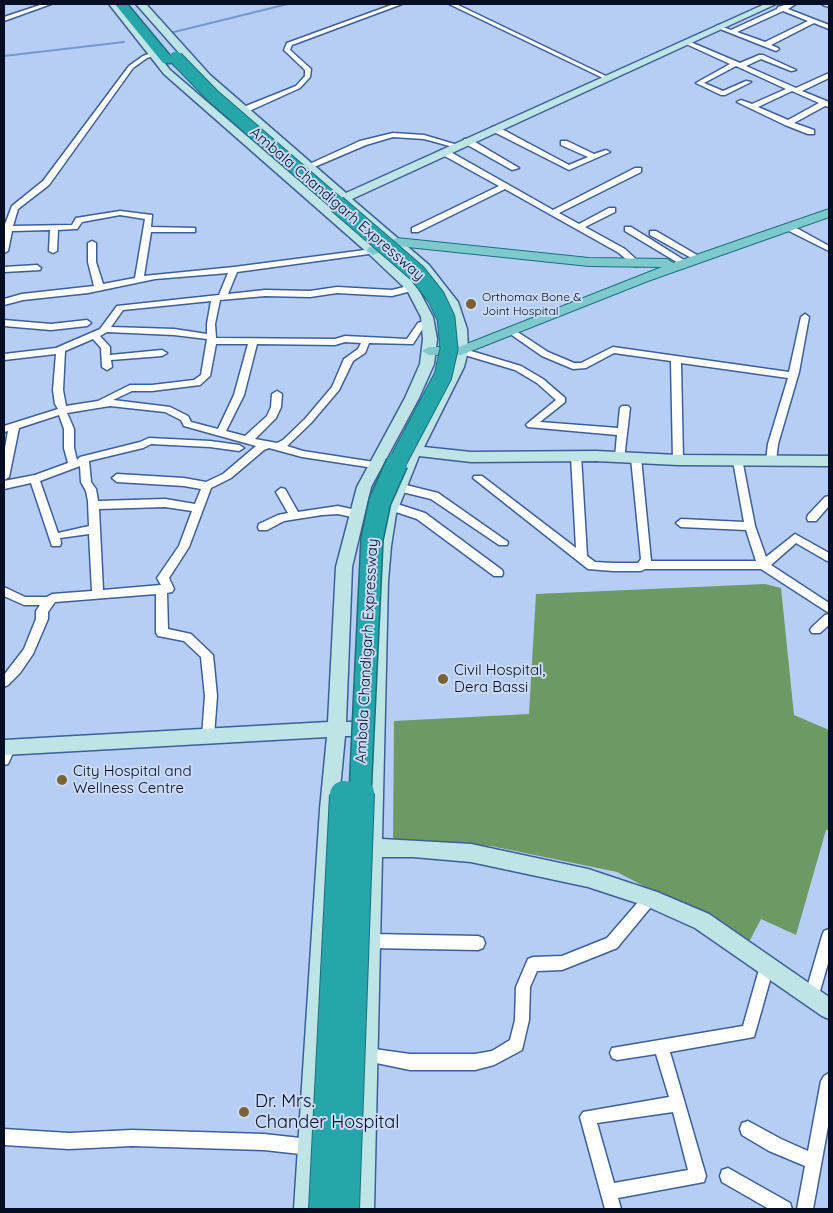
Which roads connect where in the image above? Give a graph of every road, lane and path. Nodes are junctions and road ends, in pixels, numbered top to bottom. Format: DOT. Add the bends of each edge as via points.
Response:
graph roads {
  1 [pos="48,4"];
  2 [pos="113,4"];
  3 [pos="122,4"];
  4 [pos="130,4"];
  5 [pos="141,4"];
  6 [pos="399,4"];
  7 [pos="452,4"];
  8 [pos="771,4"];
  9 [pos="793,4"];
  10 [pos="825,4"];
  11 [pos="829,5"];
  12 [pos="782,9"];
  13 [pos="4,19"];
  14 [pos="813,21"];
  15 [pos="718,27"];
  16 [pos="829,28"];
  17 [pos="732,32"];
  18 [pos="686,42"];
  19 [pos="765,45"];
  20 [pos="776,49"];
  21 [pos="168,55"];
  22 [pos="738,65"];
  23 [pos="793,70"];
  24 [pos="829,74"];
  25 [pos="607,78"];
  26 [pos="748,82"];
  27 [pos="793,90"];
  28 [pos="740,102"];
  29 [pos="827,104"];
  30 [pos="752,107"];
  31 [pos="244,110"];
  32 [pos="788,123"];
  33 [pos="495,129"];
  34 [pos="811,132"];
  35 [pos="564,142"];
  36 [pos="462,144"];
  37 [pos="444,152"];
  38 [pos="606,152"];
  39 [pos="594,157"];
  40 [pos="309,166"];
  41 [pos="515,168"];
  42 [pos="638,170"];
  43 [pos="505,186"];
  44 [pos="345,198"];
  45 [pos="612,210"];
  46 [pos="361,211"];
  47 [pos="8,213"];
  48 [pos="553,213"];
  49 [pos="828,214"];
  50 [pos="338,220"];
  51 [pos="579,227"];
  52 [pos="788,227"];
  53 [pos="54,228"];
  54 [pos="6,229"];
  55 [pos="146,229"];
  56 [pos="628,229"];
  57 [pos="192,230"];
  58 [pos="414,230"];
  59 [pos="653,233"];
  60 [pos="397,242"];
  61 [pos="92,243"];
  62 [pos="829,249"];
  63 [pos="4,251"];
  64 [pos="53,251"];
  65 [pos="373,251"];
  66 [pos="690,261"];
  67 [pos="637,264"];
  68 [pos="38,268"];
  69 [pos="4,270"];
  70 [pos="234,270"];
  71 [pos="139,278"];
  72 [pos="99,287"];
  73 [pos="412,288"];
  74 [pos="220,298"];
  75 [pos="4,302"];
  76 [pos="805,317"];
  77 [pos="4,323"];
  78 [pos="87,323"];
  79 [pos="421,325"];
  80 [pos="64,326"];
  81 [pos="106,329"];
  82 [pos="510,331"];
  83 [pos="89,337"];
  84 [pos="212,339"];
  85 [pos="366,340"];
  86 [pos="253,341"];
  87 [pos="61,349"];
  88 [pos="429,351"];
  89 [pos="460,351"];
  90 [pos="162,353"];
  91 [pos="4,357"];
  92 [pos="676,359"];
  93 [pos="793,376"];
  94 [pos="277,394"];
  95 [pos="98,404"];
  96 [pos="625,408"];
  97 [pos="63,410"];
  98 [pos="9,427"];
  99 [pos="621,432"];
  100 [pos="220,434"];
  101 [pos="243,444"];
  102 [pos="266,445"];
  103 [pos="278,446"];
  104 [pos="384,446"];
  105 [pos="415,452"];
  106 [pos="576,456"];
  107 [pos="620,457"];
  108 [pos="636,458"];
  109 [pos="678,460"];
  110 [pos="738,461"];
  111 [pos="771,461"];
  112 [pos="829,461"];
  113 [pos="79,463"];
  114 [pos="374,465"];
  115 [pos="4,477"];
  116 [pos="34,478"];
  117 [pos="117,478"];
  118 [pos="478,478"];
  119 [pos="4,485"];
  120 [pos="207,486"];
  121 [pos="398,487"];
  122 [pos="281,492"];
  123 [pos="829,500"];
  124 [pos="93,506"];
  125 [pos="391,506"];
  126 [pos="199,508"];
  127 [pos="356,514"];
  128 [pos="295,516"];
  129 [pos="812,518"];
  130 [pos="681,523"];
  131 [pos="750,526"];
  132 [pos="263,527"];
  133 [pos="94,529"];
  134 [pos="503,542"];
  135 [pos="828,557"];
  136 [pos="582,558"];
  137 [pos="642,565"];
  138 [pos="763,565"];
  139 [pos="498,573"];
  140 [pos="162,589"];
  141 [pos="4,590"];
  142 [pos="98,595"];
  143 [pos="50,601"];
  144 [pos="829,610"];
  145 [pos="4,682"];
  146 [pos="337,729"];
  147 [pos="376,729"];
  148 [pos="208,736"];
  149 [pos="6,751"];
  150 [pos="373,848"];
  151 [pos="327,849"];
  152 [pos="650,898"];
  153 [pos="829,936"];
  154 [pos="370,941"];
  155 [pos="478,943"];
  156 [pos="767,966"];
  157 [pos="811,998"];
  158 [pos="829,1009"];
  159 [pos="661,1046"];
  160 [pos="617,1053"];
  161 [pos="367,1055"];
  162 [pos="829,1081"];
  163 [pos="678,1103"];
  164 [pos="748,1129"];
  165 [pos="4,1137"];
  166 [pos="310,1147"];
  167 [pos="813,1161"];
  168 [pos="728,1176"];
  169 [pos="609,1192"];
  170 [pos="306,1209"];
  171 [pos="323,1209"];
  172 [pos="345,1209"];
  173 [pos="362,1209"];
  174 [pos="614,1209"];
  175 [pos="784,1209"];
  176 [pos="805,1209"];
  1 -- 13 [label="street"];
  2 -- 21 [label="street"];
  3 -- 21 [label="highway, Ambala Chandigarh Expressway"];
  4 -- 21 [label="highway, Ambala Chandigarh Expressway"];
  5 -- 21 [label="street"];
  6 -- 31 [label="street" via="289,44 287,50 308,69 308,76 298,87"];
  7 -- 25 [label="street"];
  8 -- 12 [label="street"];
  8 -- 15 [label="street"];
  9 -- 12 [label="street"];
  10 -- 11 [label="street"];
  12 -- 14 [label="street"];
  12 -- 17 [label="street"];
  14 -- 16 [label="street"];
  14 -- 19 [label="street"];
  15 -- 17 [label="street"];
  15 -- 18 [label="street"];
  17 -- 19 [label="street"];
  18 -- 22 [label="street"];
  18 -- 25 [label="street"];
  19 -- 20 [label="street"];
  21 -- 31 [label="street"];
  21 -- 47 [label="street" via="131,67 46,183"];
  21 -- 50 [label="street" via="201,104"];
  21 -- 171 [label="highway, Ambala Chandigarh Expressway, bridge" via="202,96 415,284 429,306 436,327 431,370 370,488 358,530"];
  21 -- 172 [label="highway, Ambala Chandigarh Expressway, bridge" via="417,273 440,302 448,329 443,376 380,501 372,539 357,849"];
  22 -- 23 [label="street" via="761,56"];
  22 -- 26 [label="street" via="699,83 723,94"];
  22 -- 27 [label="street"];
  24 -- 27 [label="street"];
  25 -- 33 [label="street"];
  27 -- 29 [label="street"];
  27 -- 30 [label="street"];
  28 -- 30 [label="street"];
  29 -- 32 [label="street"];
  30 -- 32 [label="street"];
  31 -- 40 [label="street"];
  32 -- 34 [label="street"];
  33 -- 36 [label="street"];
  33 -- 39 [label="street" via="569,168"];
  35 -- 39 [label="street"];
  36 -- 37 [label="street"];
  36 -- 40 [label="street" via="394,135 363,143"];
  36 -- 41 [label="street"];
  37 -- 43 [label="street"];
  37 -- 44 [label="street"];
  38 -- 39 [label="street"];
  40 -- 44 [label="street"];
  42 -- 48 [label="street"];
  43 -- 48 [label="street"];
  43 -- 58 [label="street"];
  44 -- 46 [label="street"];
  45 -- 51 [label="street"];
  46 -- 50 [label="street"];
  46 -- 60 [label="street"];
  47 -- 54 [label="street"];
  48 -- 51 [label="street"];
  49 -- 52 [label="main road"];
  50 -- 65 [label="street"];
  51 -- 67 [label="street" via="622,251"];
  52 -- 62 [label="street"];
  52 -- 66 [label="main road"];
  53 -- 54 [label="street"];
  53 -- 55 [label="street" via="74,227 79,220 120,213 148,217"];
  53 -- 64 [label="street"];
  54 -- 63 [label="street"];
  55 -- 57 [label="street"];
  55 -- 71 [label="street"];
  56 -- 66 [label="street"];
  59 -- 66 [label="street"];
  60 -- 65 [label="main road"];
  60 -- 67 [label="main road"];
  60 -- 89 [label="street" via="434,278 452,302 461,329"];
  61 -- 72 [label="street" via="92,262"];
  65 -- 70 [label="street"];
  65 -- 73 [label="street"];
  66 -- 67 [label="main road"];
  66 -- 82 [label="main road"];
  68 -- 69 [label="street"];
  70 -- 71 [label="street"];
  70 -- 74 [label="street"];
  71 -- 72 [label="street"];
  72 -- 75 [label="street"];
  73 -- 74 [label="street" via="392,293 336,290"];
  73 -- 88 [label="street" via="427,317"];
  74 -- 81 [label="street" via="120,308"];
  74 -- 84 [label="street"];
  76 -- 93 [label="street"];
  77 -- 80 [label="street"];
  78 -- 80 [label="street"];
  79 -- 85 [label="street" via="410,342"];
  80 -- 83 [label="street"];
  81 -- 83 [label="street"];
  81 -- 84 [label="street" via="174,332"];
  82 -- 89 [label="main road"];
  82 -- 92 [label="street" via="545,354 573,366 583,366 613,350"];
  83 -- 87 [label="street"];
  83 -- 90 [label="street" via="105,347 107,362"];
  84 -- 86 [label="street"];
  84 -- 95 [label="street" via="205,376 197,383 130,388"];
  85 -- 86 [label="street"];
  85 -- 103 [label="street" via="362,351 349,358 336,388 308,421"];
  86 -- 100 [label="street" via="239,395"];
  87 -- 91 [label="street"];
  87 -- 97 [label="street" via="58,390"];
  88 -- 89 [label="main road"];
  88 -- 104 [label="street" via="424,374"];
  89 -- 99 [label="street" via="518,368 562,400 531,425"];
  89 -- 105 [label="street" via="457,367"];
  92 -- 93 [label="street"];
  92 -- 109 [label="street"];
  93 -- 111 [label="street"];
  94 -- 101 [label="street" via="272,418"];
  95 -- 97 [label="street"];
  95 -- 100 [label="street" via="167,409 186,418 187,424"];
  96 -- 99 [label="street"];
  97 -- 98 [label="street"];
  97 -- 113 [label="street" via="69,429 69,448"];
  98 -- 115 [label="street"];
  99 -- 107 [label="street"];
  100 -- 101 [label="street"];
  101 -- 102 [label="street"];
  101 -- 113 [label="street" via="150,441 143,446 84,459"];
  102 -- 103 [label="street"];
  102 -- 120 [label="street" via="227,476"];
  103 -- 114 [label="street" via="302,454"];
  104 -- 105 [label="street"];
  104 -- 114 [label="street"];
  105 -- 106 [label="street" via="464,457"];
  105 -- 121 [label="street"];
  106 -- 107 [label="street"];
  106 -- 136 [label="street"];
  107 -- 108 [label="street"];
  108 -- 109 [label="street"];
  108 -- 137 [label="street" via="646,560"];
  109 -- 110 [label="street"];
  110 -- 111 [label="street"];
  110 -- 131 [label="street"];
  111 -- 112 [label="street"];
  113 -- 116 [label="street"];
  113 -- 124 [label="street" via="91,489"];
  114 -- 127 [label="street"];
  116 -- 119 [label="street"];
  116 -- 133 [label="street" via="59,539"];
  117 -- 120 [label="street"];
  118 -- 136 [label="street"];
  120 -- 126 [label="street"];
  121 -- 125 [label="street"];
  121 -- 134 [label="street" via="434,496"];
  122 -- 128 [label="street"];
  123 -- 129 [label="street"];
  124 -- 126 [label="street" via="164,503"];
  124 -- 133 [label="street"];
  125 -- 139 [label="street" via="421,516"];
  125 -- 147 [label="street" via="380,581"];
  126 -- 140 [label="street" via="184,547 163,578 168,589"];
  127 -- 128 [label="street" via="338,510"];
  127 -- 146 [label="street" via="344,575"];
  128 -- 132 [label="street"];
  130 -- 131 [label="street"];
  131 -- 138 [label="street"];
  133 -- 142 [label="street"];
  135 -- 138 [label="street" via="795,538"];
  136 -- 137 [label="street" via="592,566"];
  137 -- 138 [label="street"];
  138 -- 144 [label="street"];
  140 -- 142 [label="street"];
  140 -- 148 [label="street" via="162,633 187,637 207,655 211,696"];
  141 -- 143 [label="street" via="24,601"];
  142 -- 143 [label="street" via="52,598"];
  143 -- 145 [label="street" via="42,611 42,619 28,651"];
  146 -- 147 [label="street"];
  146 -- 148 [label="street"];
  146 -- 151 [label="street"];
  147 -- 150 [label="street"];
  148 -- 149 [label="street"];
  150 -- 151 [label="street"];
  150 -- 152 [label="street" via="471,853 588,878"];
  150 -- 154 [label="street"];
  151 -- 166 [label="street"];
  152 -- 156 [label="street" via="702,921"];
  152 -- 161 [label="street" via="612,943 562,963 534,964 523,987 522,1020 516,1045 494,1058 475,1062 410,1062"];
  153 -- 157 [label="street"];
  154 -- 155 [label="street"];
  154 -- 161 [label="street"];
  156 -- 157 [label="street"];
  156 -- 159 [label="street" via="749,1032"];
  157 -- 158 [label="street"];
  159 -- 160 [label="street"];
  159 -- 163 [label="street"];
  161 -- 173 [label="street"];
  162 -- 167 [label="street"];
  163 -- 169 [label="street" via="698,1176"];
  163 -- 169 [label="street" via="588,1117"];
  164 -- 167 [label="street"];
  165 -- 166 [label="street" via="69,1141 132,1138 255,1142"];
  166 -- 170 [label="street"];
  167 -- 176 [label="street"];
  168 -- 175 [label="street"];
  169 -- 174 [label="street"];
}
